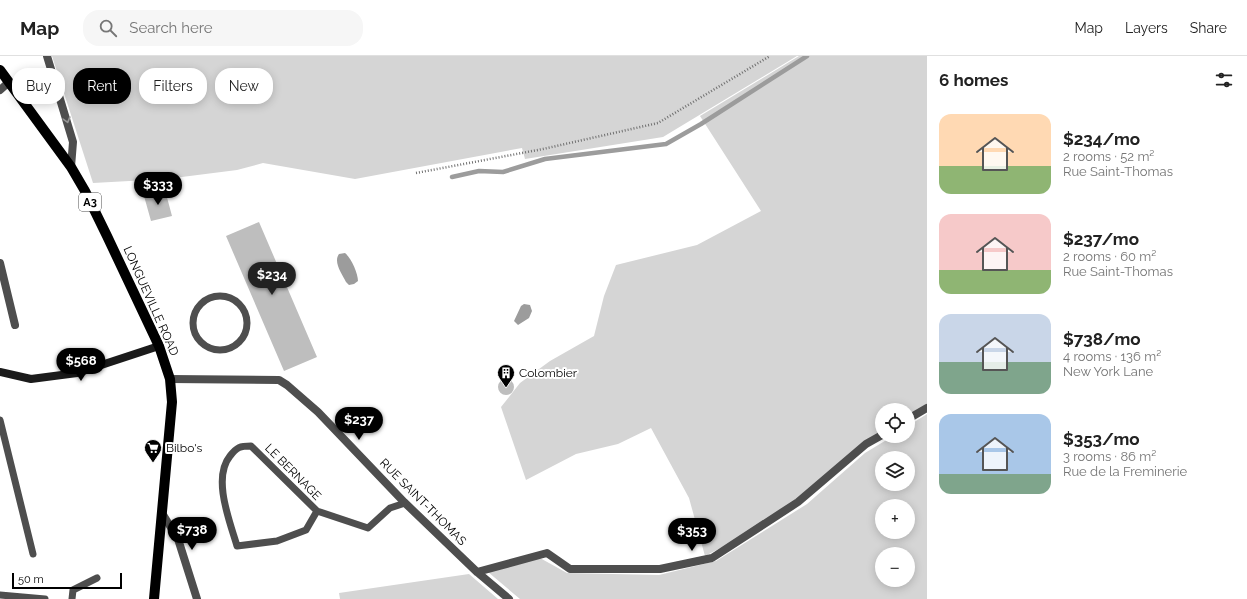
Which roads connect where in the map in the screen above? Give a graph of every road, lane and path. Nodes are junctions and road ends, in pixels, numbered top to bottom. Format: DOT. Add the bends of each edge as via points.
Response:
graph roads {
  1 [pos="47,56"];
  2 [pos="770,56"];
  3 [pos="0,70"];
  4 [pos="9,82"];
  5 [pos="0,90"];
  6 [pos="71,167"];
  7 [pos="416,173"];
  8 [pos="0,263"];
  9 [pos="230,298"];
  10 [pos="15,325"];
  11 [pos="159,346"];
  12 [pos="0,372"];
  13 [pos="170,379"];
  14 [pos="927,408"];
  15 [pos="915,415"];
  16 [pos="0,420"];
  17 [pos="875,439"];
  18 [pos="405,504"];
  19 [pos="317,511"];
  20 [pos="162,513"];
  21 [pos="33,554"];
  22 [pos="477,572"];
  23 [pos="97,578"];
  24 [pos="0,594"];
  25 [pos="45,599"];
  26 [pos="72,599"];
  27 [pos="154,599"];
  28 [pos="197,599"];
  29 [pos="509,599"];
  1 -- 6 [label="street, one-way" via="73,142"];
  2 -- 7 [label="path" via="658,123 543,149"];
  3 -- 4 [label="main road, LONGUEVILLE ROAD / A3"];
  4 -- 5 [label="street"];
  4 -- 6 [label="main road, LONGUEVILLE ROAD / A3"];
  6 -- 11 [label="main road, LONGUEVILLE ROAD / A3"];
  8 -- 10 [label="street"];
  9 -- 9 [label="lane" via="241,306 245,314 245,335 231,348 218,350 208,347 196,334 194,317 197,310 211,298"];
  11 -- 12 [label="main road" via="77,373 31,379"];
  11 -- 13 [label="main road, LONGUEVILLE ROAD / A3"];
  13 -- 18 [label="street, RUE SAINT-THOMAS" via="278,380 318,412"];
  13 -- 20 [label="main road, LONGUEVILLE ROAD / A3" via="172,402"];
  14 -- 15 [label="street"];
  16 -- 21 [label="lane"];
  17 -- 22 [label="street" via="798,502 712,558 660,569 570,569 547,553"];
  18 -- 19 [label="lane, LE BERNAGE" via="390,508 368,528"];
  18 -- 22 [label="street, RUE SAINT-THOMAS"];
  19 -- 19 [label="lane, LE BERNAGE" via="306,530 277,541 237,546 226,512 222,479 226,461 237,447 251,446"];
  20 -- 27 [label="main road, LONGUEVILLE ROAD / A3"];
  20 -- 28 [label="street" via="178,539"];
  22 -- 29 [label="street, RUE SAINT-THOMAS"];
  23 -- 26 [label="lane" via="73,590"];
  24 -- 25 [label="lane"];
}
